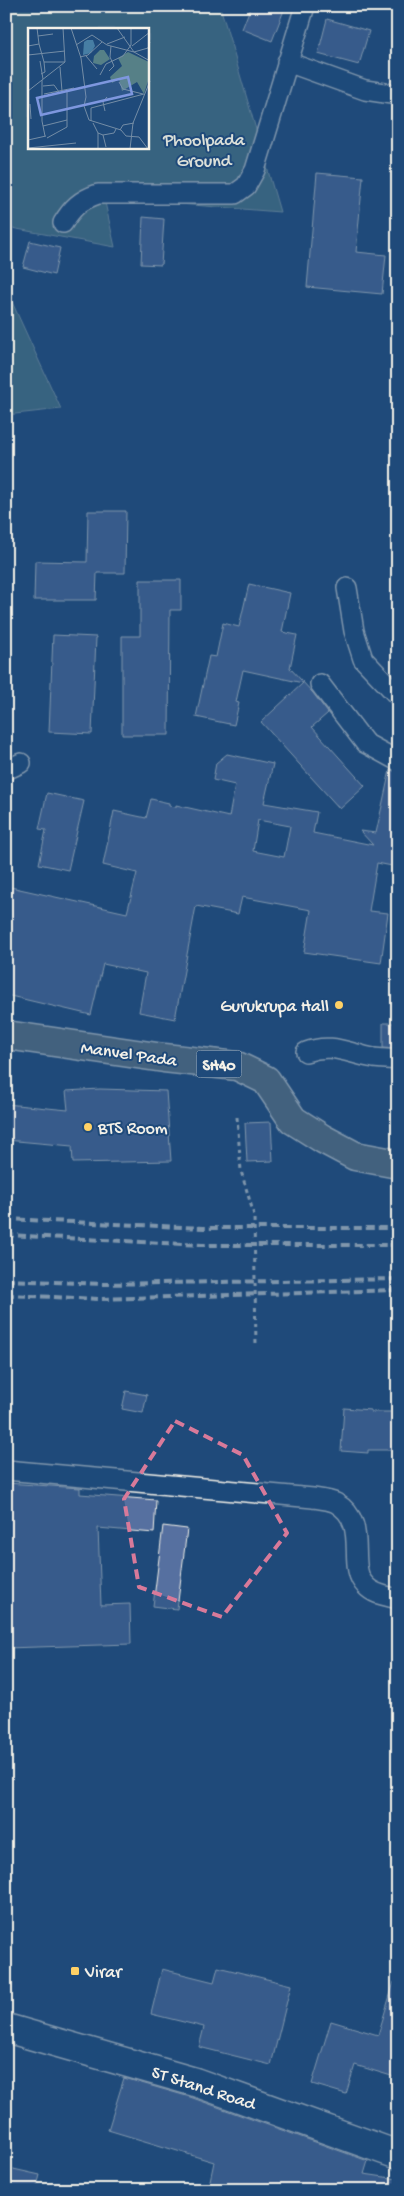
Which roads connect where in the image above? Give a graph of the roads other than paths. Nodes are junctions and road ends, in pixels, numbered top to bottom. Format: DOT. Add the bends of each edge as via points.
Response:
graph roads {
  1 [pos="305,6"];
  2 [pos="287,62"];
  3 [pos="398,95"];
  4 [pos="63,224"];
  5 [pos="347,588"];
  6 [pos="320,684"];
  7 [pos="398,696"];
  8 [pos="398,761"];
  9 [pos="6,1036"];
  10 [pos="306,1052"];
  11 [pos="398,1060"];
  12 [pos="398,1164"];
  13 [pos="6,1470"];
  14 [pos="398,1598"];
  15 [pos="6,2028"];
  16 [pos="398,2155"];
  1 -- 2 [label="street"];
  2 -- 3 [label="street" via="365,90"];
  2 -- 4 [label="street" via="255,170 246,186 236,194 98,194 73,207"];
  5 -- 7 [label="street" via="354,631 364,659"];
  6 -- 8 [label="street" via="365,743"];
  9 -- 12 [label="main road, Manvel Pada / SH40" via="237,1066 266,1080 293,1120 323,1139 355,1156"];
  10 -- 11 [label="street" via="328,1047"];
  13 -- 14 [label="street" via="313,1498 336,1503 351,1517 357,1536 358,1573 365,1586 379,1595"];
  15 -- 16 [label="street, ST Stand Road" via="195,2082"];
}
